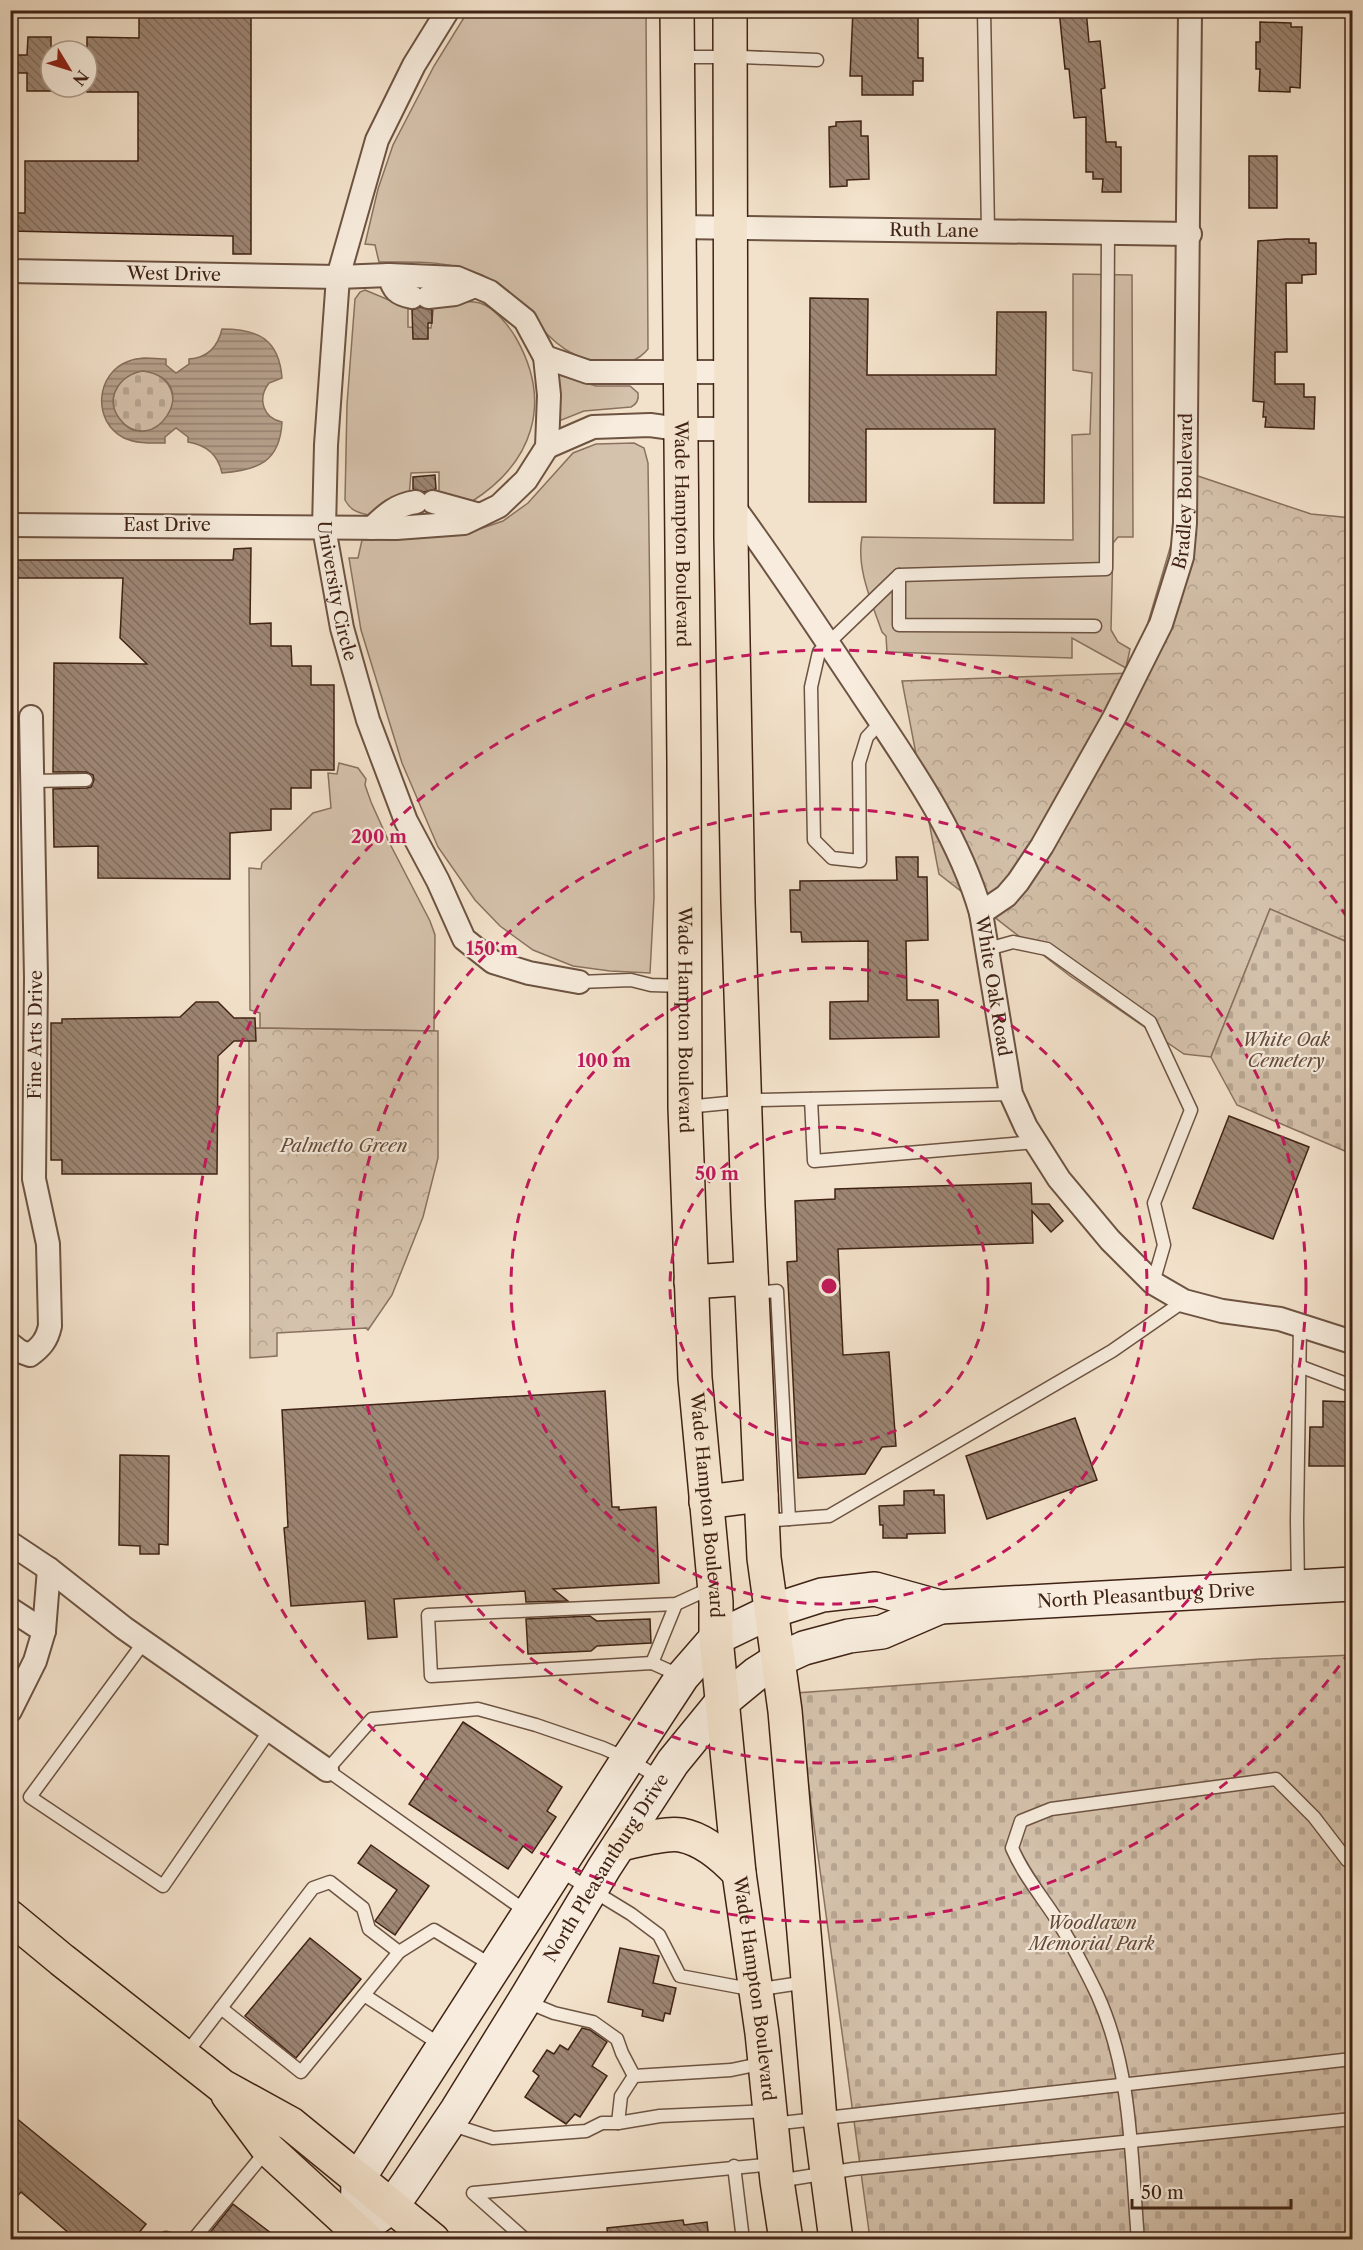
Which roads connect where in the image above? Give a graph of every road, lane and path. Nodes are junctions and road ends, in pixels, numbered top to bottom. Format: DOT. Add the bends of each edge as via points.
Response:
graph roads {
  1 [pos="448,10"];
  2 [pos="677,10"];
  3 [pos="730,10"];
  4 [pos="984,10"];
  5 [pos="1190,10"];
  6 [pos="676,57"];
  7 [pos="731,57"];
  8 [pos="817,60"];
  9 [pos="678,227"];
  10 [pos="729,227"];
  11 [pos="988,231"];
  12 [pos="1108,232"];
  13 [pos="1190,234"];
  14 [pos="10,272"];
  15 [pos="389,275"];
  16 [pos="338,277"];
  17 [pos="474,286"];
  18 [pos="545,357"];
  19 [pos="680,371"];
  20 [pos="730,372"];
  21 [pos="680,429"];
  22 [pos="731,429"];
  23 [pos="546,447"];
  24 [pos="731,502"];
  25 [pos="480,515"];
  26 [pos="10,525"];
  27 [pos="324,528"];
  28 [pos="372,528"];
  29 [pos="899,575"];
  30 [pos="1095,626"];
  31 [pos="828,643"];
  32 [pos="733,646"];
  33 [pos="682,650"];
  34 [pos="31,717"];
  35 [pos="881,723"];
  36 [pos="86,780"];
  37 [pos="32,781"];
  38 [pos="981,913"];
  39 [pos="988,949"];
  40 [pos="579,982"];
  41 [pos="685,986"];
  42 [pos="1011,1094"];
  43 [pos="811,1099"];
  44 [pos="743,1101"];
  45 [pos="685,1107"];
  46 [pos="1035,1142"];
  47 [pos="691,1282"];
  48 [pos="1153,1282"];
  49 [pos="752,1286"];
  50 [pos="1184,1301"];
  51 [pos="1300,1324"];
  52 [pos="1353,1342"];
  53 [pos="10,1344"];
  54 [pos="1299,1366"];
  55 [pos="1353,1386"];
  56 [pos="706,1502"];
  57 [pos="771,1512"];
  58 [pos="10,1543"];
  59 [pos="49,1569"];
  60 [pos="1353,1584"];
  61 [pos="714,1587"];
  62 [pos="1298,1588"];
  63 [pos="676,1604"];
  64 [pos="940,1607"];
  65 [pos="10,1609"];
  66 [pos="772,1611"];
  67 [pos="44,1631"];
  68 [pos="716,1638"];
  69 [pos="144,1642"];
  70 [pos="778,1660"];
  71 [pos="652,1663"];
  72 [pos="682,1677"];
  73 [pos="722,1702"];
  74 [pos="10,1711"];
  75 [pos="270,1730"];
  76 [pos="628,1759"];
  77 [pos="327,1770"];
  78 [pos="662,1779"];
  79 [pos="620,1845"];
  80 [pos="1353,1862"];
  81 [pos="558,1869"];
  82 [pos="740,1873"];
  83 [pos="590,1891"];
  84 [pos="527,1912"];
  85 [pos="10,1917"];
  86 [pos="399,1952"];
  87 [pos="494,1966"];
  88 [pos="808,1982"];
  89 [pos="755,1990"];
  90 [pos="364,1995"];
  91 [pos="524,2001"];
  92 [pos="221,2008"];
  93 [pos="444,2047"];
  94 [pos="184,2056"];
  95 [pos="1353,2059"];
  96 [pos="765,2063"];
  97 [pos="634,2076"];
  98 [pos="1124,2084"];
  99 [pos="222,2086"];
  100 [pos="771,2117"];
  101 [pos="820,2119"];
  102 [pos="1353,2119"];
  103 [pos="449,2121"];
  104 [pos="618,2123"];
  105 [pos="1130,2143"];
  106 [pos="268,2149"];
  107 [pos="734,2166"];
  108 [pos="776,2172"];
  109 [pos="827,2172"];
  110 [pos="358,2179"];
  111 [pos="392,2206"];
  112 [pos="362,2236"];
  113 [pos="193,2240"];
  114 [pos="433,2240"];
  115 [pos="526,2240"];
  116 [pos="743,2240"];
  117 [pos="786,2240"];
  118 [pos="836,2240"];
  119 [pos="1138,2240"];
  1 -- 16 [label="street, University Circle" via="414,65 377,140"];
  2 -- 6 [label="main road, Wade Hampton Boulevard"];
  3 -- 7 [label="main road"];
  4 -- 11 [label="lane"];
  5 -- 13 [label="street, Bradley Boulevard"];
  6 -- 7 [label="lane"];
  6 -- 9 [label="main road, Wade Hampton Boulevard"];
  7 -- 8 [label="lane"];
  7 -- 10 [label="main road"];
  9 -- 10 [label="street, Ruth Lane"];
  9 -- 19 [label="main road, Wade Hampton Boulevard"];
  10 -- 11 [label="street, Ruth Lane"];
  10 -- 20 [label="main road"];
  11 -- 12 [label="street, Ruth Lane"];
  12 -- 13 [label="street, Ruth Lane"];
  12 -- 29 [label="lane" via="1106,569"];
  13 -- 38 [label="street, Bradley Boulevard" via="1185,523 1179,568 1161,624 1042,846 1006,896"];
  14 -- 16 [label="street, West Drive"];
  15 -- 16 [label="street, West Drive"];
  15 -- 17 [label="street, West Drive" via="457,278"];
  15 -- 17 [label="street" via="399,294 420,297 455,294"];
  16 -- 27 [label="street, University Circle"];
  17 -- 18 [label="street, West Drive" via="490,292 525,320"];
  18 -- 19 [label="street" via="588,372"];
  18 -- 23 [label="street" via="549,395"];
  19 -- 20 [label="street"];
  19 -- 21 [label="main road, Wade Hampton Boulevard"];
  20 -- 22 [label="main road"];
  21 -- 22 [label="street"];
  21 -- 23 [label="street" via="650,425 593,427"];
  21 -- 33 [label="main road, Wade Hampton Boulevard"];
  22 -- 24 [label="main road"];
  23 -- 25 [label="street, East Drive" via="526,480 499,506"];
  24 -- 31 [label="street, White Oak Road"];
  24 -- 32 [label="main road"];
  25 -- 28 [label="street, East Drive" via="464,524"];
  25 -- 28 [label="street" via="425,502 403,504"];
  26 -- 27 [label="street, East Drive"];
  27 -- 28 [label="street, East Drive"];
  27 -- 40 [label="street, University Circle" via="342,628 368,720 406,821 464,939 494,962 529,974"];
  29 -- 30 [label="lane" via="899,625"];
  29 -- 31 [label="lane"];
  31 -- 35 [label="street, White Oak Road"];
  31 -- 35 [label="lane" via="819,652 811,687 814,840 832,858 860,861 859,764 867,737"];
  32 -- 33 [label="main road"];
  32 -- 44 [label="main road"];
  33 -- 41 [label="main road, Wade Hampton Boulevard"];
  34 -- 37 [label="street, Fine Arts Drive"];
  35 -- 38 [label="street, White Oak Road" via="961,856"];
  36 -- 37 [label="lane"];
  37 -- 53 [label="street, Fine Arts Drive" via="36,978 34,1179 48,1244 50,1326 48,1337 30,1355"];
  38 -- 39 [label="street, White Oak Road"];
  39 -- 42 [label="street, White Oak Road"];
  39 -- 48 [label="lane" via="1013,942 1047,949 1150,1022 1191,1110 1154,1203 1164,1245"];
  40 -- 41 [label="lane, University Circle" via="631,980"];
  41 -- 45 [label="main road, Wade Hampton Boulevard"];
  42 -- 43 [label="lane"];
  42 -- 46 [label="street, White Oak Road"];
  43 -- 44 [label="lane"];
  43 -- 46 [label="lane" via="814,1161"];
  44 -- 45 [label="lane"];
  44 -- 49 [label="main road"];
  45 -- 47 [label="main road, Wade Hampton Boulevard"];
  46 -- 48 [label="street, White Oak Road" via="1059,1179 1110,1240"];
  47 -- 49 [label="main road"];
  47 -- 56 [label="main road, Wade Hampton Boulevard"];
  48 -- 50 [label="street, White Oak Road"];
  49 -- 57 [label="main road"];
  50 -- 51 [label="street, White Oak Road"];
  50 -- 57 [label="lane" via="1112,1351 829,1516"];
  51 -- 52 [label="street, White Oak Road"];
  51 -- 54 [label="lane"];
  54 -- 55 [label="lane"];
  54 -- 62 [label="lane"];
  56 -- 57 [label="main road"];
  56 -- 61 [label="main road, Wade Hampton Boulevard"];
  57 -- 66 [label="main road" via="764,1558"];
  58 -- 59 [label="street"];
  59 -- 67 [label="street"];
  59 -- 69 [label="street"];
  60 -- 62 [label="main road, North Pleasantburg Drive"];
  61 -- 63 [label="lane"];
  61 -- 68 [label="main road, Wade Hampton Boulevard"];
  62 -- 64 [label="main road, North Pleasantburg Drive"];
  63 -- 71 [label="lane"];
  63 -- 71 [label="lane" via="428,1615 431,1676"];
  64 -- 66 [label="main road, North Pleasantburg Drive" via="875,1589 822,1595"];
  64 -- 70 [label="main road, North Pleasantburg Drive" via="882,1632 804,1648"];
  65 -- 67 [label="street"];
  66 -- 68 [label="main road, North Pleasantburg Drive"];
  66 -- 70 [label="main road"];
  67 -- 74 [label="street" via="35,1661"];
  68 -- 72 [label="main road, North Pleasantburg Drive"];
  68 -- 73 [label="main road, Wade Hampton Boulevard"];
  69 -- 75 [label="street"];
  69 -- 75 [label="lane" via="30,1797 163,1886"];
  70 -- 73 [label="main road, North Pleasantburg Drive"];
  70 -- 88 [label="main road"];
  71 -- 72 [label="lane"];
  72 -- 76 [label="main road, North Pleasantburg Drive"];
  73 -- 78 [label="main road, North Pleasantburg Drive"];
  73 -- 82 [label="main road, Wade Hampton Boulevard"];
  75 -- 77 [label="street"];
  76 -- 77 [label="lane" via="536,1725 478,1709 372,1719"];
  76 -- 78 [label="lane"];
  76 -- 81 [label="main road, North Pleasantburg Drive"];
  77 -- 84 [label="lane"];
  78 -- 79 [label="main road, North Pleasantburg Drive"];
  79 -- 82 [label="main road" via="680,1835 717,1851"];
  79 -- 83 [label="main road, North Pleasantburg Drive"];
  80 -- 98 [label="lane" via="1347,1860 1314,1817 1276,1779 1051,1809 1022,1821 1012,1848 1098,1995"];
  81 -- 83 [label="lane"];
  81 -- 84 [label="main road, North Pleasantburg Drive"];
  82 -- 89 [label="main road, Wade Hampton Boulevard"];
  83 -- 89 [label="lane" via="659,1935 680,1976"];
  83 -- 91 [label="main road, North Pleasantburg Drive"];
  84 -- 87 [label="main road, North Pleasantburg Drive"];
  85 -- 94 [label="main road"];
  86 -- 87 [label="lane" via="434,1929"];
  86 -- 90 [label="lane"];
  86 -- 92 [label="lane" via="369,1929 363,1908 330,1882 313,1888"];
  87 -- 93 [label="main road, North Pleasantburg Drive"];
  88 -- 89 [label="lane"];
  88 -- 101 [label="main road"];
  89 -- 96 [label="main road, Wade Hampton Boulevard"];
  90 -- 92 [label="lane" via="301,2072"];
  90 -- 93 [label="lane"];
  91 -- 97 [label="lane" via="593,2022 617,2039"];
  91 -- 103 [label="main road, North Pleasantburg Drive"];
  92 -- 94 [label="lane"];
  93 -- 110 [label="main road, North Pleasantburg Drive"];
  94 -- 99 [label="main road"];
  95 -- 98 [label="lane"];
  96 -- 97 [label="lane" via="730,2070"];
  96 -- 100 [label="main road, Wade Hampton Boulevard"];
  97 -- 104 [label="lane" via="621,2096"];
  98 -- 101 [label="lane"];
  98 -- 105 [label="lane"];
  99 -- 106 [label="main road"];
  99 -- 110 [label="main road" via="291,2124"];
  100 -- 101 [label="lane"];
  100 -- 104 [label="lane" via="660,2116"];
  100 -- 108 [label="main road, Wade Hampton Boulevard"];
  101 -- 109 [label="main road"];
  102 -- 105 [label="lane"];
  103 -- 104 [label="lane" via="494,2138 586,2131 602,2123"];
  103 -- 111 [label="main road, North Pleasantburg Drive"];
  105 -- 109 [label="lane"];
  105 -- 119 [label="lane"];
  106 -- 112 [label="main road"];
  106 -- 113 [label="lane"];
  107 -- 108 [label="lane"];
  107 -- 115 [label="lane" via="473,2193"];
  107 -- 116 [label="lane"];
  108 -- 109 [label="lane"];
  108 -- 117 [label="main road, Wade Hampton Boulevard"];
  109 -- 118 [label="main road"];
  110 -- 111 [label="main road"];
  110 -- 112 [label="main road"];
  111 -- 112 [label="main road, North Pleasantburg Drive"];
  111 -- 114 [label="main road"];
}
